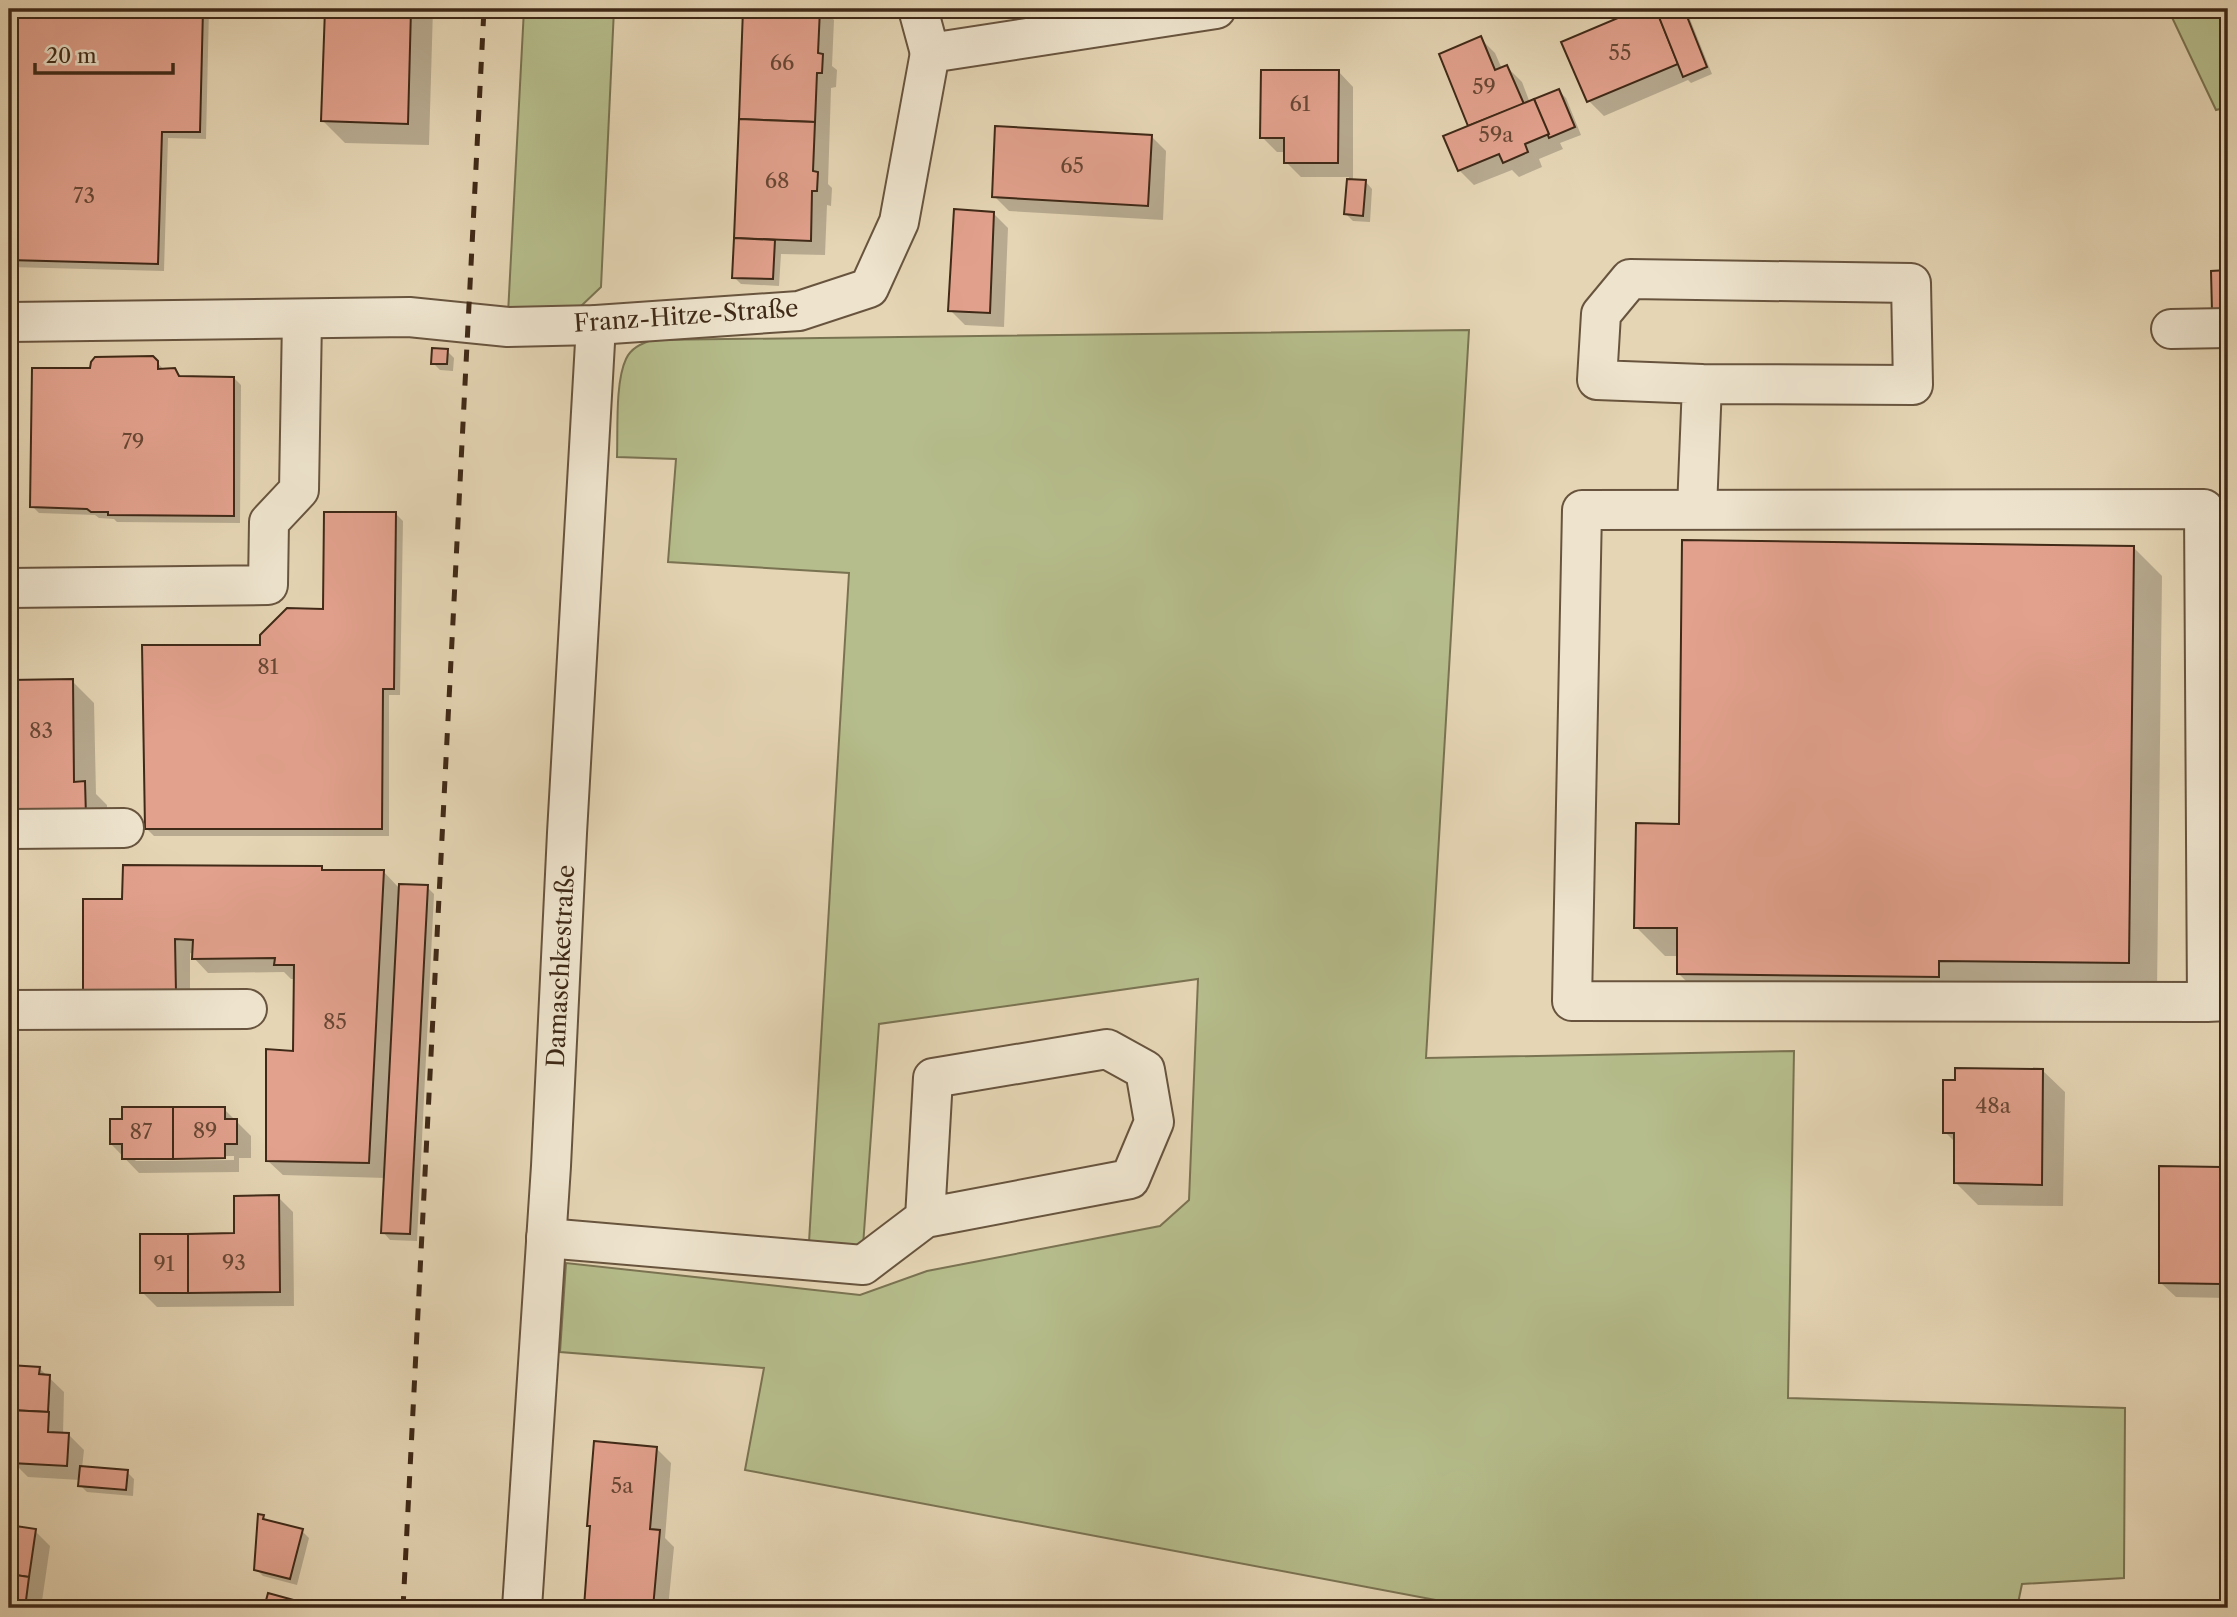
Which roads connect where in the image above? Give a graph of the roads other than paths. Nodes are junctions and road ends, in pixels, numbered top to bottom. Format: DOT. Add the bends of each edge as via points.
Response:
graph roads {
  1 [pos="918,9"];
  2 [pos="1216,9"];
  3 [pos="930,53"];
  4 [pos="302,319"];
  5 [pos="9,322"];
  6 [pos="596,324"];
  7 [pos="2228,328"];
  8 [pos="2171,329"];
  9 [pos="1702,384"];
  10 [pos="1697,509"];
  11 [pos="9,588"];
  12 [pos="124,828"];
  13 [pos="9,829"];
  14 [pos="2218,1001"];
  15 [pos="247,1009"];
  16 [pos="9,1010"];
  17 [pos="925,1218"];
  18 [pos="546,1238"];
  19 [pos="522,1608"];
  1 -- 3 [label="street"];
  2 -- 3 [label="street"];
  3 -- 6 [label="street, Franz-Hitze-Straße" via="899,222 869,288 799,311"];
  4 -- 5 [label="street, Franz-Hitze-Straße"];
  4 -- 6 [label="street, Franz-Hitze-Straße" via="409,317 508,327"];
  4 -- 11 [label="street" via="299,490 269,522 268,585"];
  6 -- 18 [label="street, Damaschkestraße"];
  7 -- 8 [label="street"];
  9 -- 9 [label="street" via="1913,385 1911,283 1630,279 1601,314 1597,380"];
  9 -- 10 [label="street"];
  10 -- 14 [label="street" via="2204,509"];
  10 -- 14 [label="street" via="1582,509 1572,1001"];
  12 -- 13 [label="street"];
  15 -- 16 [label="street"];
  17 -- 17 [label="street" via="1130,1179 1154,1122 1144,1070 1107,1049 933,1078"];
  17 -- 18 [label="street" via="863,1265"];
  18 -- 19 [label="street, Damaschkestraße"];
}
